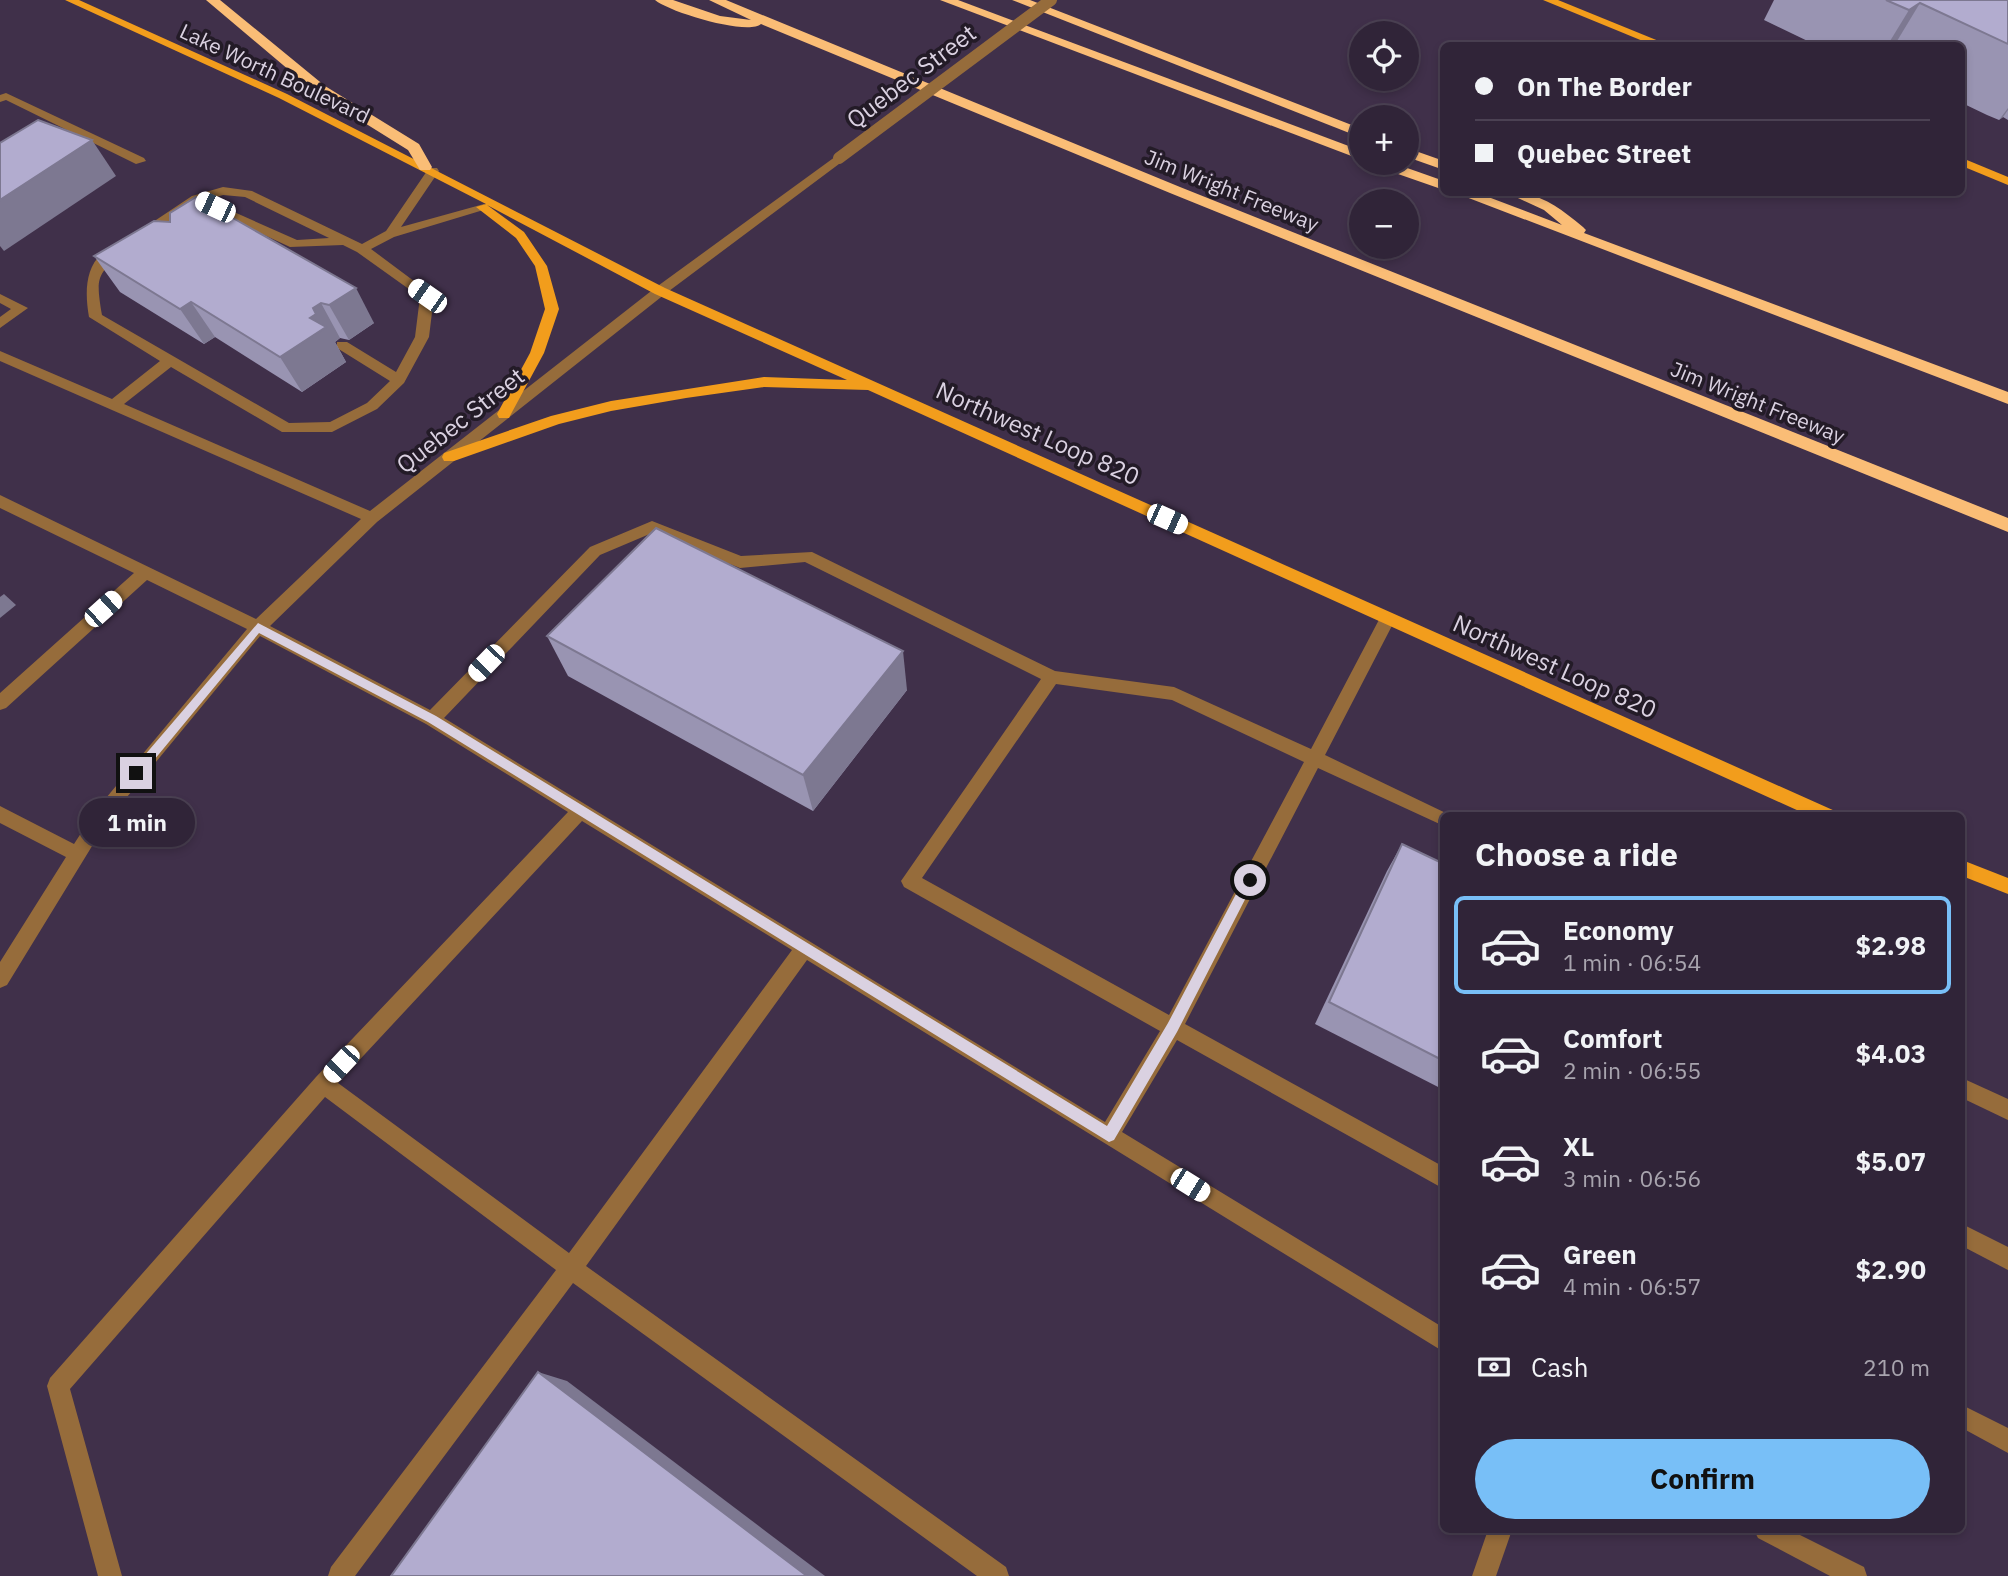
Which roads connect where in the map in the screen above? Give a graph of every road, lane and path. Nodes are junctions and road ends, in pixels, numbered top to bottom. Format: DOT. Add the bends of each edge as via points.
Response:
graph roads {
  1 [pos="70,0"];
  2 [pos="212,0"];
  3 [pos="661,0"];
  4 [pos="715,0"];
  5 [pos="946,0"];
  6 [pos="1017,0"];
  7 [pos="1051,0"];
  8 [pos="1548,0"];
  9 [pos="1571,5"];
  10 [pos="774,25"];
  11 [pos="1657,42"];
  12 [pos="2,95"];
  13 [pos="1349,129"];
  14 [pos="1349,151"];
  15 [pos="1419,157"];
  16 [pos="140,161"];
  17 [pos="1965,163"];
  18 [pos="1440,164"];
  19 [pos="433,171"];
  20 [pos="1412,175"];
  21 [pos="2008,181"];
  22 [pos="1440,186"];
  23 [pos="1470,196"];
  24 [pos="1522,196"];
  25 [pos="196,199"];
  26 [pos="484,208"];
  27 [pos="390,234"];
  28 [pos="344,241"];
  29 [pos="1593,243"];
  30 [pos="362,249"];
  31 [pos="660,291"];
  32 [pos="0,298"];
  33 [pos="0,324"];
  34 [pos="341,345"];
  35 [pos="0,356"];
  36 [pos="170,360"];
  37 [pos="399,380"];
  38 [pos="874,387"];
  39 [pos="2008,398"];
  40 [pos="114,405"];
  41 [pos="504,414"];
  42 [pos="449,457"];
  43 [pos="0,501"];
  44 [pos="372,518"];
  45 [pos="2008,525"];
  46 [pos="145,572"];
  47 [pos="1388,618"];
  48 [pos="258,627"];
  49 [pos="1052,677"];
  50 [pos="0,703"];
  51 [pos="432,719"];
  52 [pos="1314,758"];
  53 [pos="581,810"];
  54 [pos="1820,812"];
  55 [pos="0,814"];
  56 [pos="1440,816"];
  57 [pos="77,854"];
  58 [pos="1965,869"];
  59 [pos="2008,886"];
  60 [pos="805,948"];
  61 [pos="0,979"];
  62 [pos="1172,1028"];
  63 [pos="323,1083"];
  64 [pos="1965,1089"];
  65 [pos="2008,1110"];
  66 [pos="1109,1135"];
  67 [pos="1440,1177"];
  68 [pos="1965,1237"];
  69 [pos="2008,1259"];
  70 [pos="571,1268"];
  71 [pos="1440,1339"];
  72 [pos="1965,1418"];
  73 [pos="2008,1441"];
  74 [pos="1499,1533"];
  75 [pos="1772,1533"];
  76 [pos="110,1576"];
  77 [pos="340,1576"];
  78 [pos="997,1576"];
  79 [pos="1484,1576"];
  80 [pos="1855,1576"];
  1 -- 19 [label="main road, Lake Worth Boulevard" via="283,96"];
  2 -- 19 [label="highway" via="320,89 414,147"];
  3 -- 10 [label="highway" via="718,20"];
  4 -- 10 [label="highway, Jim Wright Freeway"];
  5 -- 14 [label="highway"];
  6 -- 13 [label="highway"];
  7 -- 31 [label="street, Quebec Street, bridge"];
  8 -- 9 [label="main road"];
  9 -- 11 [label="main road"];
  10 -- 45 [label="highway, Jim Wright Freeway"];
  12 -- 16 [label="street"];
  15 -- 18 [label="highway"];
  17 -- 21 [label="main road"];
  19 -- 26 [label="main road"];
  19 -- 27 [label="street"];
  19 -- 31 [label="main road, Northwest Loop 820"];
  20 -- 22 [label="highway"];
  23 -- 29 [label="highway"];
  24 -- 29 [label="highway" via="1549,207"];
  25 -- 28 [label="street" via="295,244"];
  25 -- 28 [label="street" via="223,191 248,194"];
  25 -- 36 [label="street" via="152,233 101,260 90,286 96,317"];
  26 -- 27 [label="street"];
  26 -- 41 [label="main road" via="520,235 541,266 552,309 537,353"];
  27 -- 30 [label="street"];
  28 -- 30 [label="street"];
  29 -- 39 [label="highway"];
  30 -- 37 [label="street" via="427,296 422,337"];
  31 -- 38 [label="main road, Northwest Loop 820"];
  31 -- 41 [label="street, Quebec Street"];
  32 -- 33 [label="street" via="21,308"];
  34 -- 37 [label="street"];
  35 -- 40 [label="street"];
  36 -- 37 [label="street" via="287,428 332,426 373,406"];
  36 -- 40 [label="street"];
  38 -- 42 [label="main road" via="764,382 691,392 555,420"];
  38 -- 47 [label="main road, Northwest Loop 820"];
  40 -- 44 [label="street"];
  41 -- 42 [label="street, Quebec Street"];
  42 -- 44 [label="street, Quebec Street"];
  43 -- 46 [label="street"];
  44 -- 48 [label="street, Quebec Street"];
  46 -- 48 [label="street"];
  46 -- 50 [label="street"];
  47 -- 52 [label="street"];
  47 -- 54 [label="main road, Northwest Loop 820"];
  48 -- 51 [label="street"];
  48 -- 57 [label="street, Quebec Street" via="102,815"];
  49 -- 51 [label="street" via="807,556 740,562 652,527 595,551"];
  49 -- 52 [label="street" via="1174,694"];
  49 -- 62 [label="street" via="910,881"];
  51 -- 53 [label="street"];
  52 -- 56 [label="street"];
  52 -- 62 [label="street"];
  53 -- 60 [label="street"];
  53 -- 63 [label="street"];
  55 -- 57 [label="street"];
  57 -- 61 [label="street, Quebec Street"];
  58 -- 59 [label="main road"];
  60 -- 66 [label="street"];
  60 -- 70 [label="street"];
  62 -- 66 [label="street"];
  62 -- 67 [label="street"];
  63 -- 70 [label="street"];
  63 -- 76 [label="street" via="58,1386"];
  64 -- 65 [label="street"];
  66 -- 71 [label="street"];
  68 -- 69 [label="street"];
  70 -- 77 [label="street"];
  70 -- 78 [label="street"];
  72 -- 73 [label="street"];
  74 -- 79 [label="street"];
  75 -- 80 [label="street"];
}
